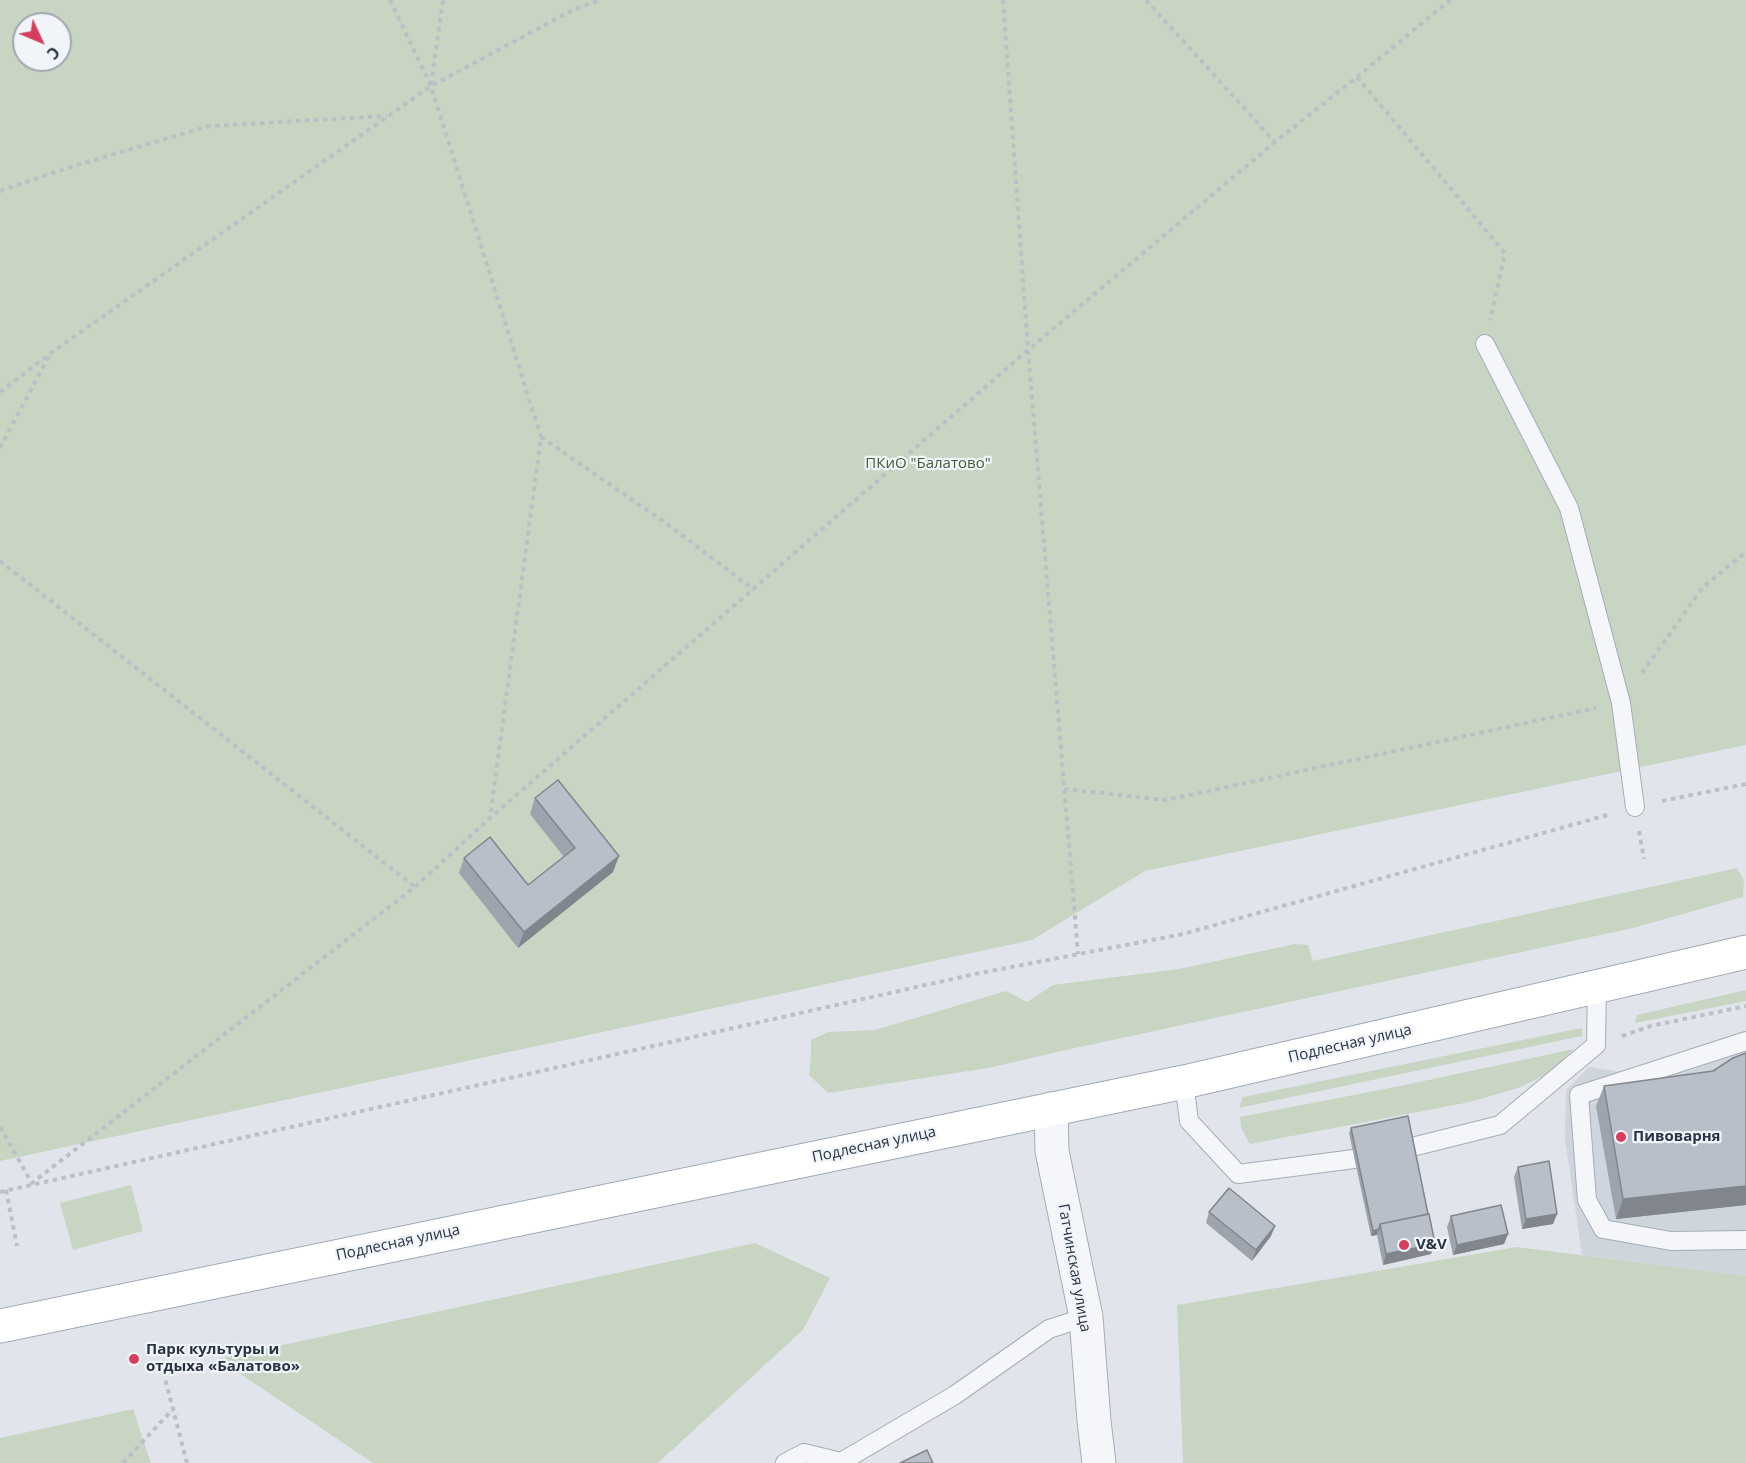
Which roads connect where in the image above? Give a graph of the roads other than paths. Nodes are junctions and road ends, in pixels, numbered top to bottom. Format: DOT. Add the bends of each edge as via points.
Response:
graph roads {
  1 [pos="1485,344"];
  2 [pos="1635,807"];
  3 [pos="1746,952"];
  4 [pos="1597,986"];
  5 [pos="1746,1041"];
  6 [pos="1184,1082"];
  7 [pos="1050,1109"];
  8 [pos="1412,1147"];
  9 [pos="1354,1159"];
  10 [pos="1746,1240"];
  11 [pos="1086,1317"];
  12 [pos="0,1326"];
  13 [pos="785,1463"];
  14 [pos="1099,1463"];
  1 -- 2 [label="lane" via="1569,508 1621,703"];
  3 -- 4 [label="main road, Подлесная улица"];
  4 -- 6 [label="main road, Подлесная улица"];
  4 -- 8 [label="lane" via="1596,1045 1500,1125"];
  5 -- 10 [label="lane" via="1578,1095 1587,1200 1603,1229 1671,1241"];
  6 -- 7 [label="main road, Подлесная улица"];
  6 -- 9 [label="lane" via="1189,1121 1238,1174"];
  7 -- 11 [label="street, Гатчинская улица" via="1052,1151"];
  7 -- 12 [label="main road, Подлесная улица"];
  11 -- 13 [label="lane" via="1048,1329 955,1395 841,1462 804,1453"];
  11 -- 14 [label="street, Гатчинская улица"];
}
